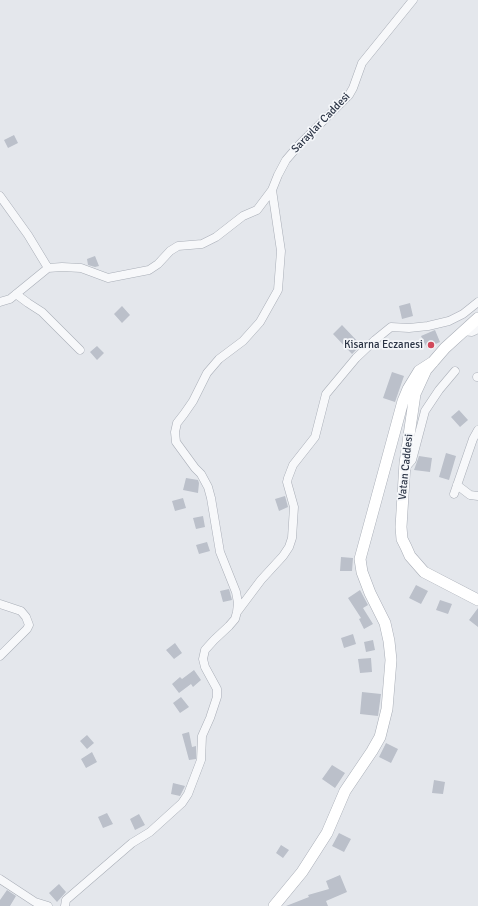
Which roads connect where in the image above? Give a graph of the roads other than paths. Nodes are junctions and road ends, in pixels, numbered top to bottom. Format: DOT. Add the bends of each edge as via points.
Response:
graph roads {
  1 [pos="413,0"];
  2 [pos="272,190"];
  3 [pos="0,196"];
  4 [pos="48,268"];
  5 [pos="16,294"];
  6 [pos="0,302"];
  7 [pos="478,302"];
  8 [pos="478,318"];
  9 [pos="478,329"];
  10 [pos="463,331"];
  11 [pos="80,350"];
  12 [pos="433,362"];
  13 [pos="455,371"];
  14 [pos="478,430"];
  15 [pos="405,468"];
  16 [pos="457,485"];
  17 [pos="454,494"];
  18 [pos="478,496"];
  19 [pos="478,600"];
  20 [pos="0,604"];
  21 [pos="237,612"];
  22 [pos="0,656"];
  23 [pos="0,879"];
  24 [pos="48,906"];
  25 [pos="65,906"];
  26 [pos="274,906"];
  1 -- 2 [label="street, Saraylar Caddesi" via="362,63 349,95 286,160"];
  2 -- 4 [label="street, Saraylar Caddesi" via="257,210 243,216 216,237 202,244 178,246 149,270 108,278 81,268"];
  2 -- 21 [label="street" via="281,251 278,290 260,322 207,373 193,401 177,422 174,432 176,442 208,487 220,552 236,592"];
  3 -- 4 [label="street"];
  4 -- 5 [label="street"];
  5 -- 6 [label="street"];
  5 -- 11 [label="street" via="42,312"];
  7 -- 21 [label="street" via="449,321 428,326 391,327 356,358 326,394 315,437 294,465 287,482 294,507 289,548"];
  8 -- 10 [label="street, Vatan Caddesi"];
  9 -- 10 [label="street" via="472,332"];
  10 -- 12 [label="street, Vatan Caddesi"];
  12 -- 15 [label="street, Vatan Caddesi" via="426,370 415,394"];
  12 -- 26 [label="street" via="419,371 408,389 360,558 362,572 389,641 391,660 387,709 380,737 345,791 327,833 302,872"];
  13 -- 15 [label="street" via="425,411 412,460"];
  14 -- 16 [label="street"];
  15 -- 19 [label="street, Vatan Caddesi" via="401,527 402,539 408,552 424,572"];
  16 -- 17 [label="street"];
  16 -- 18 [label="street" via="470,495"];
  20 -- 22 [label="street" via="21,611 29,624"];
  21 -- 25 [label="street" via="235,619 205,650 205,667 217,689 217,697 202,736 201,760 188,794 165,819 132,843 66,900"];
  23 -- 24 [label="street" via="34,902"];
}
